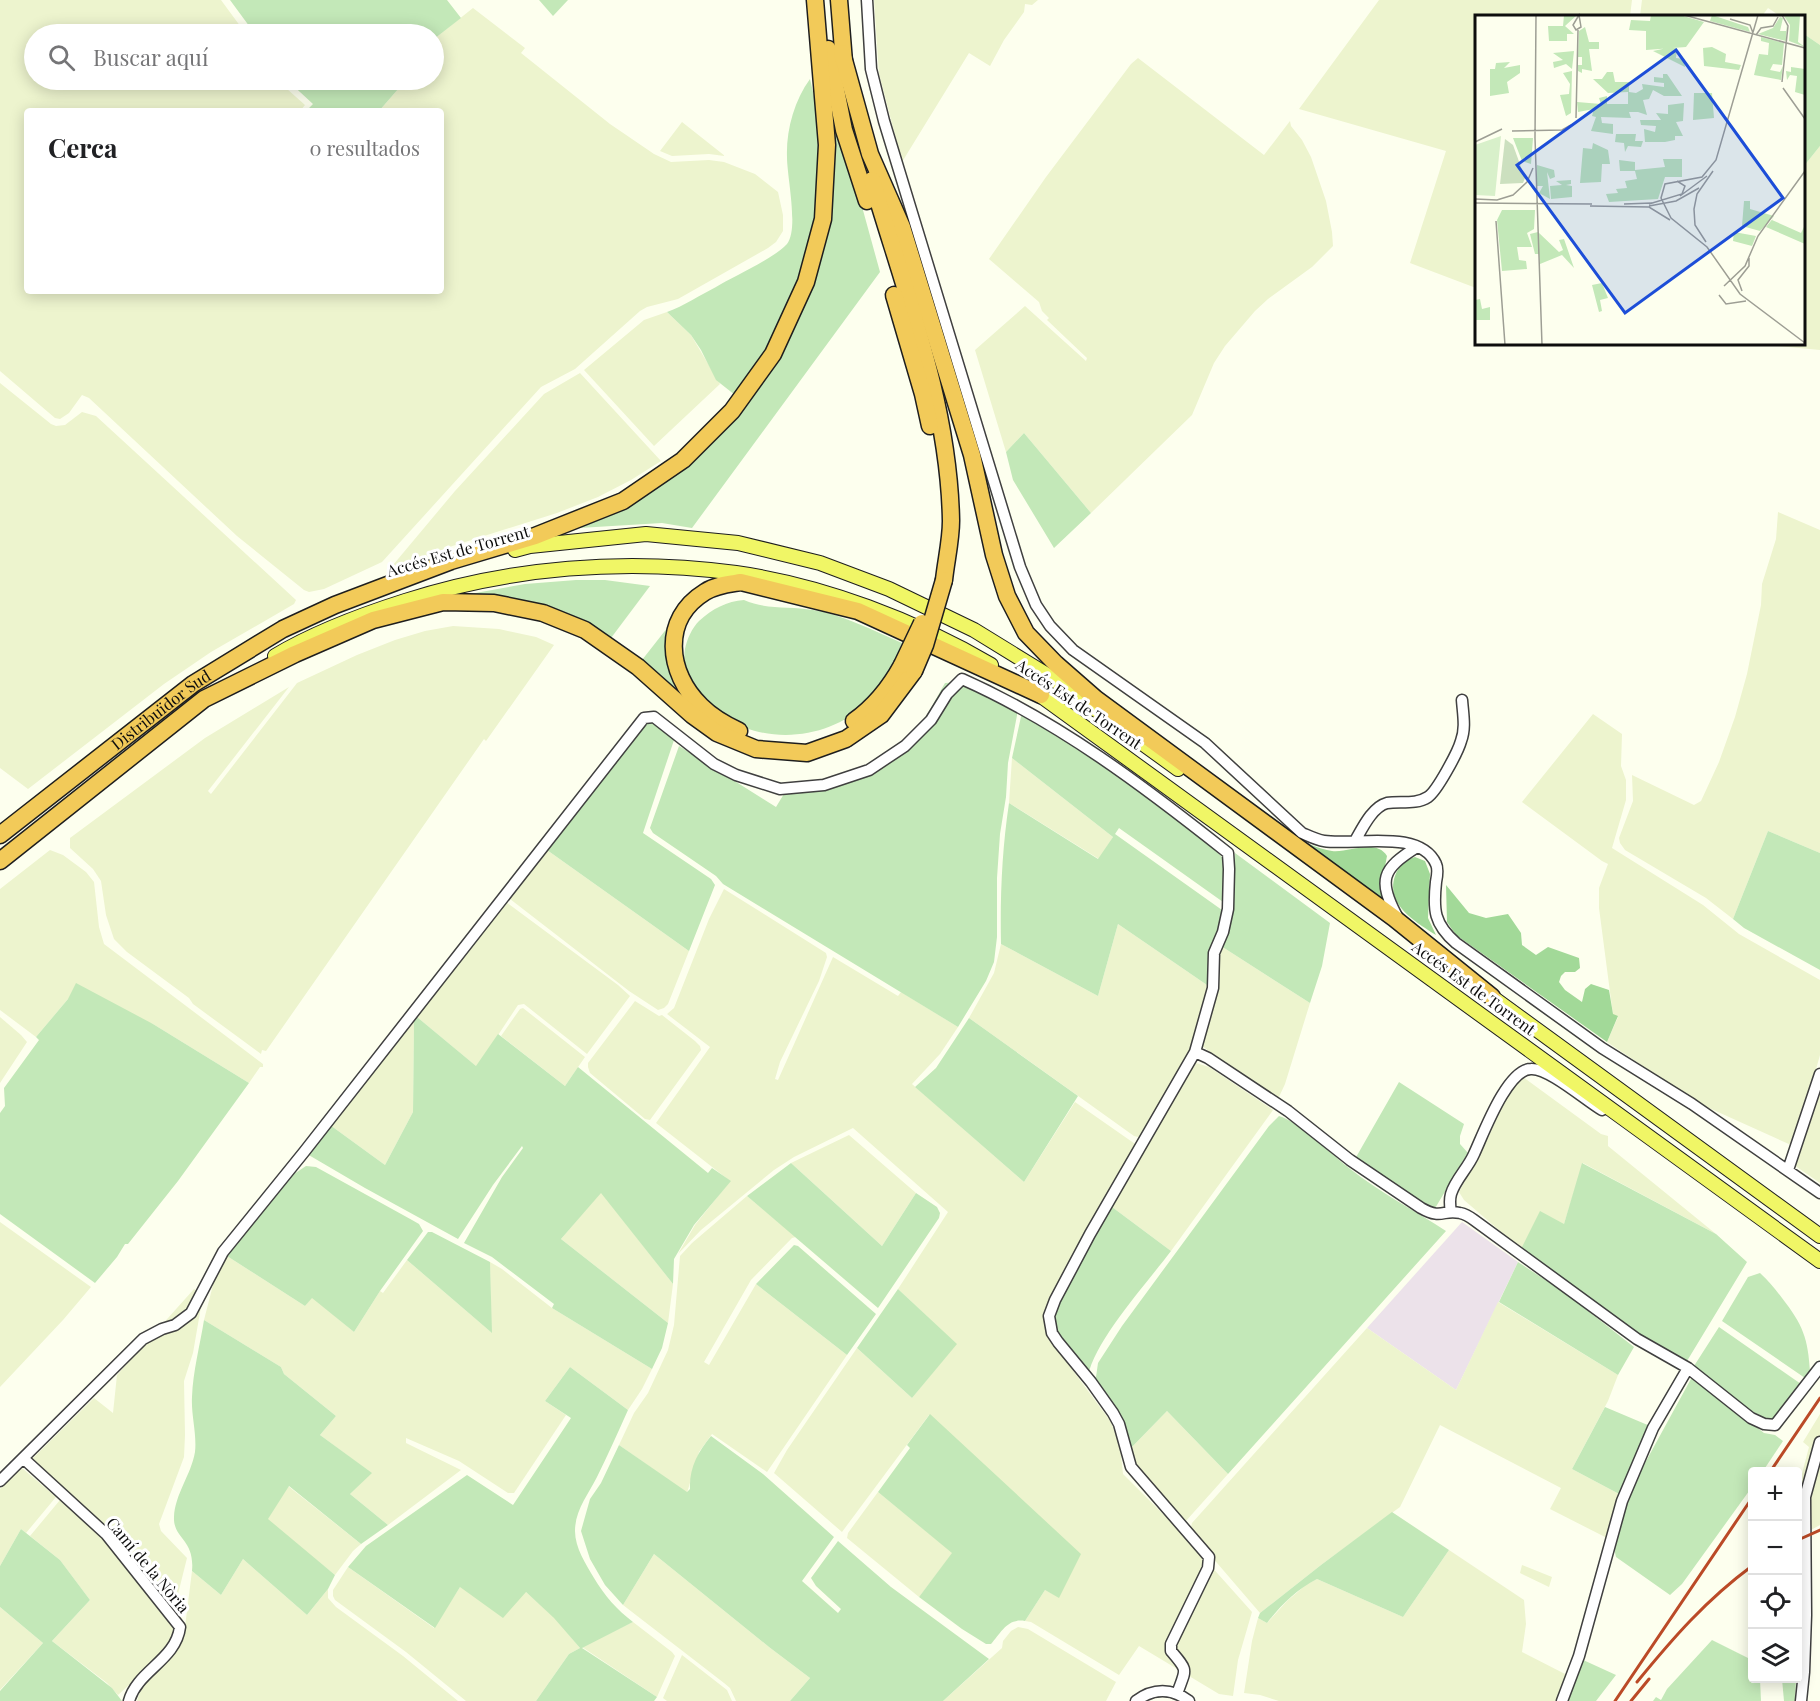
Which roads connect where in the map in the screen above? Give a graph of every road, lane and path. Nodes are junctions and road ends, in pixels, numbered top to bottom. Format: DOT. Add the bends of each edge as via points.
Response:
graph roads {
  1 [pos="815,0"];
  2 [pos="823,0"];
  3 [pos="839,0"];
  4 [pos="867,0"];
  5 [pos="842,53"];
  6 [pos="939,578"];
  7 [pos="335,604"];
  8 [pos="908,668"];
  9 [pos="1041,695"];
  10 [pos="204,699"];
  11 [pos="1462,700"];
  12 [pos="0,835"];
  13 [pos="1379,840"];
  14 [pos="1355,841"];
  15 [pos="1417,847"];
  16 [pos="0,861"];
  17 [pos="1391,865"];
  18 [pos="1401,924"];
  19 [pos="1492,997"];
  20 [pos="1195,1052"];
  21 [pos="1820,1074"];
  22 [pos="1642,1131"];
  23 [pos="1788,1170"];
  24 [pos="1820,1193"];
  25 [pos="1452,1212"];
  26 [pos="1820,1236"];
  27 [pos="1820,1261"];
  28 [pos="1820,1367"];
  29 [pos="1689,1368"];
  30 [pos="1820,1442"];
  31 [pos="24,1459"];
  32 [pos="0,1481"];
  33 [pos="1177,1694"];
  34 [pos="129,1701"];
  35 [pos="1136,1701"];
  36 [pos="1189,1701"];
  37 [pos="1562,1701"];
  38 [pos="1801,1701"];
  1 -- 7 [label="highway, Distribuïdor Sud" via="827,145 823,219 806,282 773,354 732,411 682,460 623,501 535,536 451,561"];
  2 -- 6 [label="highway" via="844,130 923,393 938,469"];
  3 -- 5 [label="highway"];
  4 -- 14 [label="street" via="871,69 884,121 1020,567 1036,605 1073,650 1205,743 1302,833 1323,841"];
  5 -- 6 [label="highway" via="854,121 934,387 948,463 951,514"];
  5 -- 18 [label="highway" via="870,154 902,227 965,432 1007,596 1026,633 1096,699"];
  6 -- 8 [label="highway, bridge" via="931,628"];
  7 -- 12 [label="highway, Distribuïdor Sud" via="283,629 193,684"];
  7 -- 19 [label="main road, Accés Est de Torrent" via="530,546 646,534 738,543 820,564 889,589 974,630 1052,678"];
  8 -- 9 [label="highway" via="869,710 840,731 808,741 757,740 724,724 700,706 678,670 673,643 679,621 691,603 706,591 741,582 858,612"];
  8 -- 10 [label="highway, Distribuïdor Sud" via="881,715 846,739 807,753 756,749 717,733 638,667 585,630 543,613 494,603 442,602 373,620"];
  9 -- 10 [label="main road, Accés Est de Torrent" via="963,649 879,612 808,588 737,573 637,566 538,570 445,588 370,612 291,646"];
  9 -- 22 [label="main road, Accés Est de Torrent"];
  10 -- 16 [label="highway, Distribuïdor Sud"];
  11 -- 14 [label="street" via="1461,741 1442,779 1428,797 1385,804 1371,815"];
  13 -- 14 [label="street"];
  13 -- 15 [label="street"];
  13 -- 17 [label="street" via="1388,849"];
  15 -- 17 [label="street"];
  15 -- 23 [label="street" via="1436,864 1437,921 1456,943 1602,1048"];
  17 -- 18 [label="street" via="1386,879 1389,902"];
  18 -- 19 [label="highway"];
  19 -- 26 [label="main road, Accés Est de Torrent"];
  20 -- 25 [label="street" via="1287,1111 1420,1208 1431,1214"];
  20 -- 31 [label="street" via="1212,988 1214,953 1228,909 1228,853 1081,744 997,694 962,679 905,746 869,770 824,785 780,789 714,764 654,717 644,718 223,1252 191,1313 143,1339"];
  20 -- 33 [label="street" via="1090,1234 1049,1316 1058,1342 1092,1382 1119,1424 1131,1467 1209,1557 1208,1568 1171,1644 1171,1651 1185,1667"];
  21 -- 23 [label="street"];
  22 -- 25 [label="street" via="1603,1111 1552,1075 1532,1068 1524,1070 1517,1074 1492,1114 1452,1192"];
  22 -- 27 [label="main road, Accés Est de Torrent"];
  23 -- 24 [label="street"];
  25 -- 29 [label="street" via="1474,1220 1637,1339"];
  28 -- 29 [label="street" via="1775,1425 1751,1418"];
  29 -- 37 [label="street" via="1653,1428 1622,1501 1579,1656"];
  30 -- 38 [label="street" via="1805,1497 1806,1615"];
  31 -- 32 [label="street"];
  31 -- 34 [label="street, Camí de la Nòria" via="106,1534 180,1627 172,1649 133,1691"];
  33 -- 35 [label="street" via="1157,1691"];
  33 -- 36 [label="street"];
}
